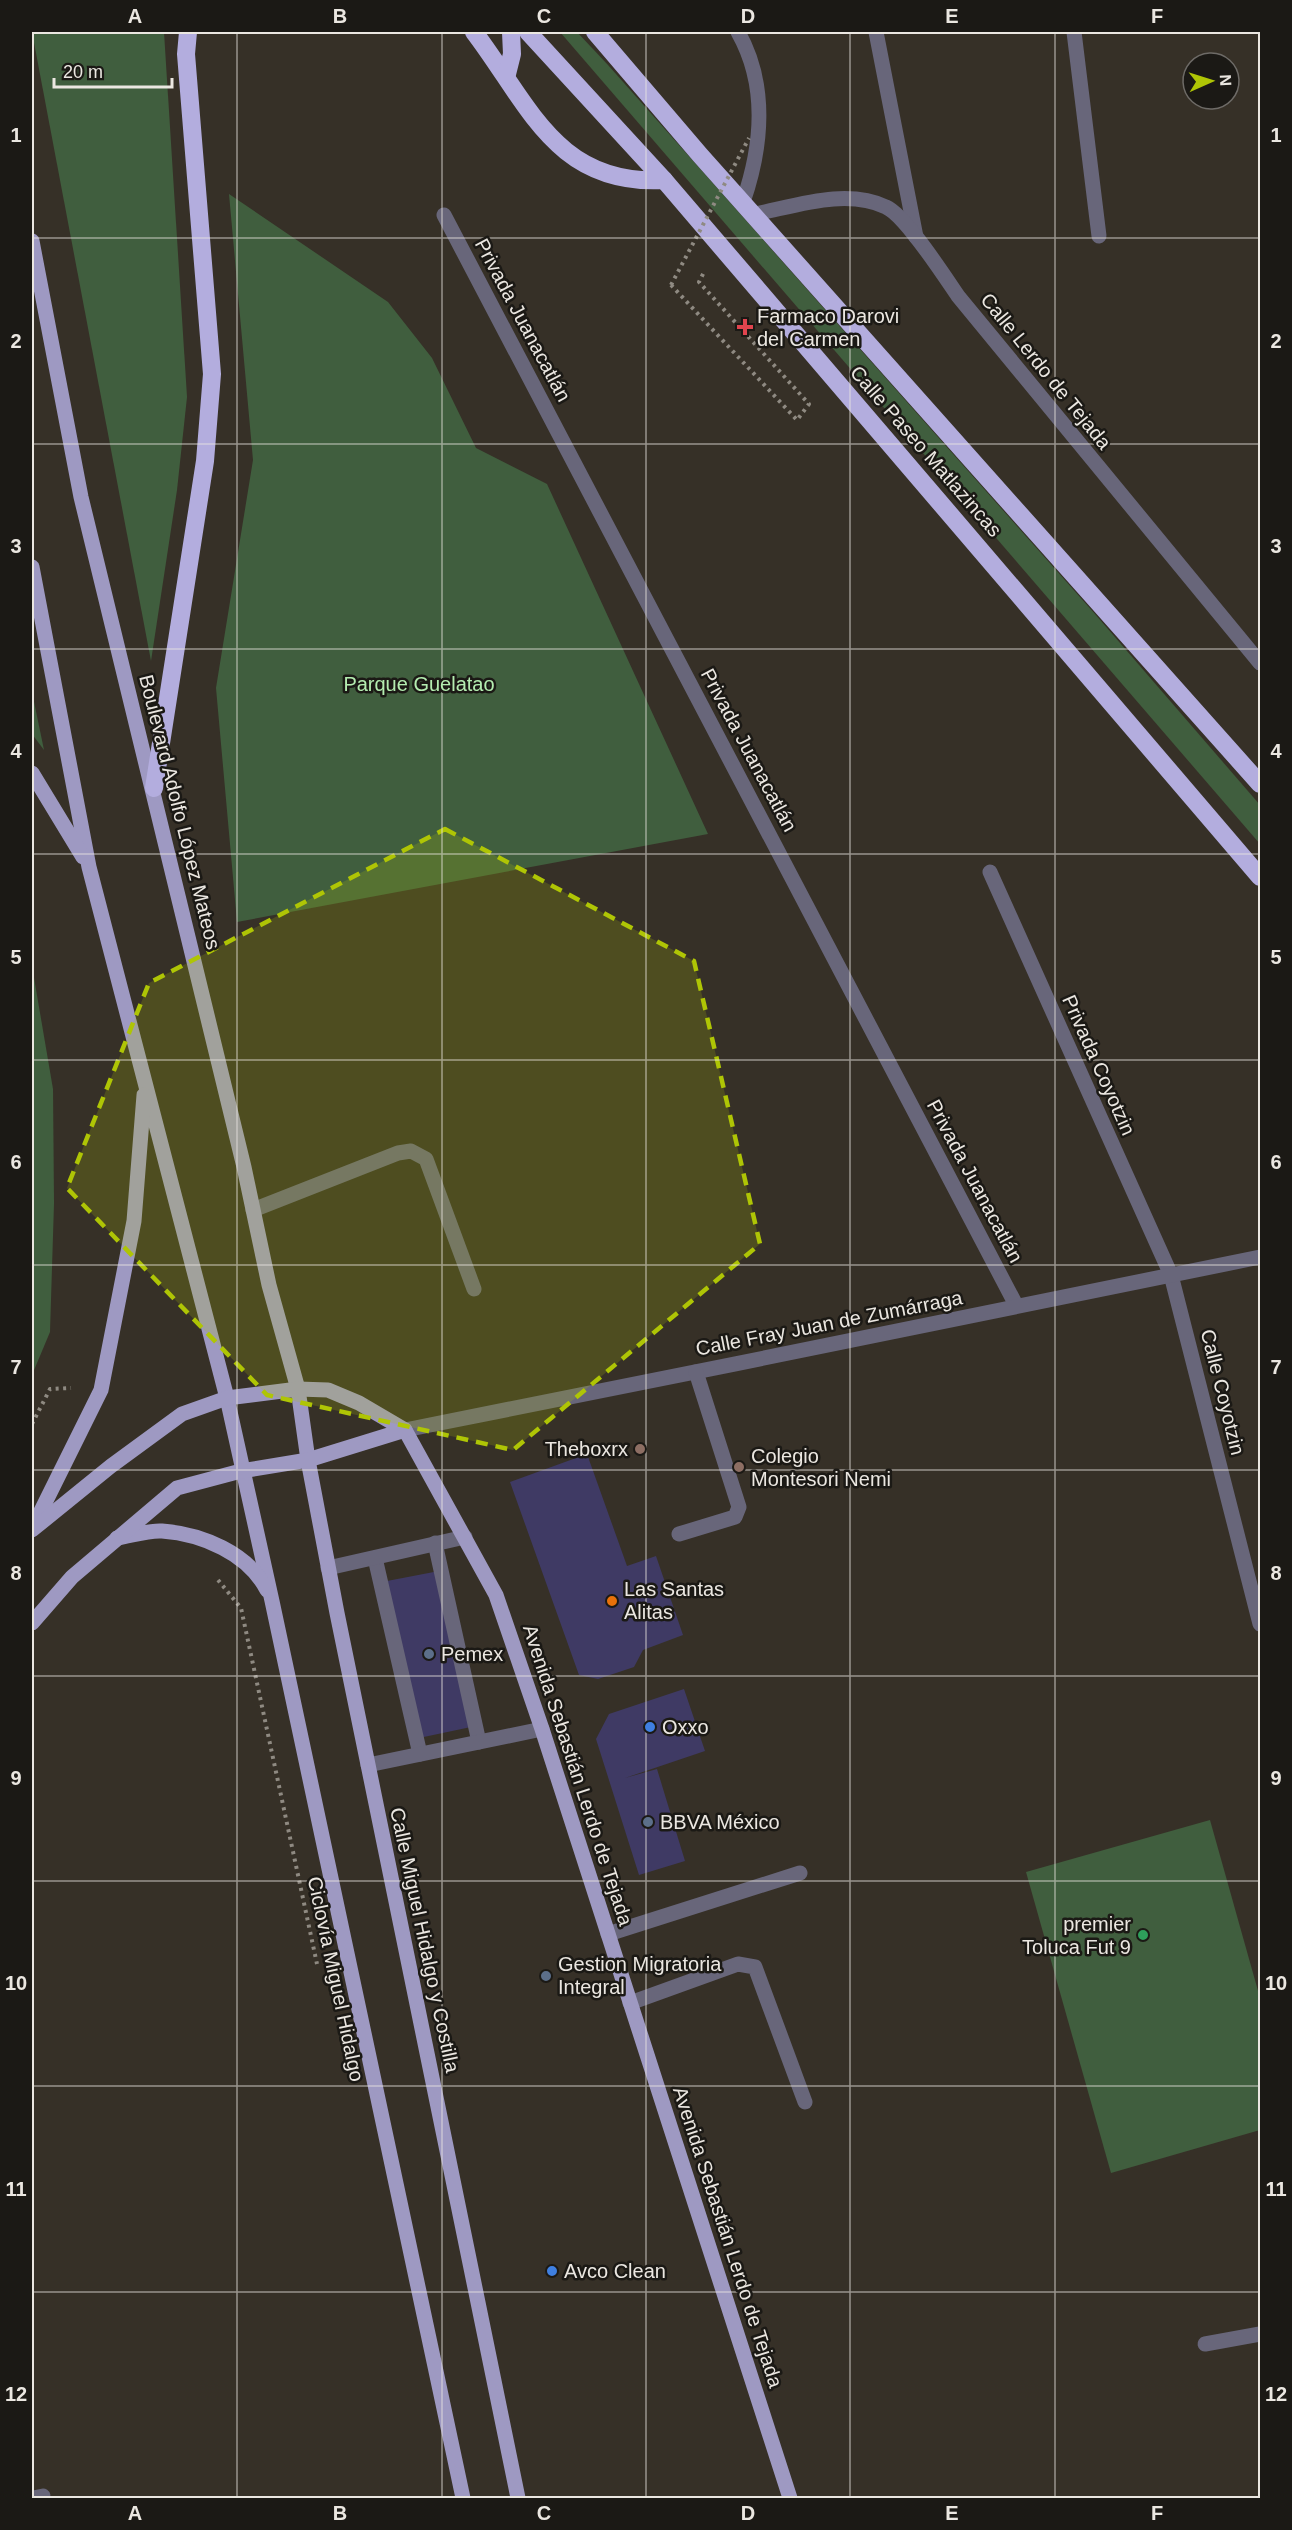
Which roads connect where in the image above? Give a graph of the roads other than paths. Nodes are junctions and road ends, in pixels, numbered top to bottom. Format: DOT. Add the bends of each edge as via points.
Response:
graph roads {
  1 [pos="188,32"];
  2 [pos="474,32"];
  3 [pos="512,32"];
  4 [pos="528,32"];
  5 [pos="595,32"];
  6 [pos="738,32"];
  7 [pos="876,32"];
  8 [pos="1074,32"];
  9 [pos="507,74"];
  10 [pos="664,180"];
  11 [pos="749,208"];
  12 [pos="444,215"];
  13 [pos="1099,236"];
  14 [pos="916,237"];
  15 [pos="32,242"];
  16 [pos="32,567"];
  17 [pos="1260,663"];
  18 [pos="32,773"];
  19 [pos="1260,784"];
  20 [pos="154,788"];
  21 [pos="89,867"];
  22 [pos="990,872"];
  23 [pos="1260,877"];
  24 [pos="145,1083"];
  25 [pos="253,1210"];
  26 [pos="1260,1257"];
  27 [pos="1171,1275"];
  28 [pos="474,1289"];
  29 [pos="1016,1305"];
  30 [pos="696,1372"];
  31 [pos="298,1389"];
  32 [pos="226,1398"];
  33 [pos="405,1430"];
  34 [pos="308,1460"];
  35 [pos="241,1471"];
  36 [pos="32,1530"];
  37 [pos="679,1533"];
  38 [pos="465,1537"];
  39 [pos="117,1538"];
  40 [pos="435,1543"];
  41 [pos="375,1558"];
  42 [pos="328,1568"];
  43 [pos="272,1600"];
  44 [pos="32,1623"];
  45 [pos="1260,1624"];
  46 [pos="542,1729"];
  47 [pos="479,1742"];
  48 [pos="420,1754"];
  49 [pos="368,1765"];
  50 [pos="800,1873"];
  51 [pos="608,1934"];
  52 [pos="630,2002"];
  53 [pos="805,2102"];
  54 [pos="1260,2334"];
  55 [pos="1205,2344"];
  56 [pos="463,2499"];
  57 [pos="518,2499"];
  58 [pos="790,2499"];
  1 -- 20 [label="highway" via="186,54 212,374 205,461"];
  2 -- 9 [label="highway"];
  3 -- 9 [label="highway"];
  4 -- 10 [label="highway, Calle Paseo Matlazincas"];
  5 -- 11 [label="highway, Calle Paseo Matlazincas"];
  6 -- 11 [label="street" via="753,70 759,104 759,138"];
  7 -- 14 [label="street"];
  8 -- 13 [label="street"];
  9 -- 10 [label="highway" via="533,119 570,154 591,167 618,176"];
  10 -- 23 [label="highway, Calle Paseo Matlazincas"];
  11 -- 14 [label="street, Calle Lerdo de Tejada" via="828,199 861,200 888,207"];
  11 -- 19 [label="highway, Calle Paseo Matlazincas"];
  12 -- 29 [label="street, Privada Juanacatlán"];
  14 -- 17 [label="street, Calle Lerdo de Tejada" via="958,296"];
  15 -- 20 [label="main road, Boulevard Adolfo López Mateos" via="81,497"];
  16 -- 21 [label="main road"];
  18 -- 21 [label="main road"];
  20 -- 25 [label="main road, Boulevard Adolfo López Mateos"];
  21 -- 24 [label="main road"];
  22 -- 27 [label="street, Privada Coyotzin"];
  24 -- 32 [label="main road"];
  24 -- 36 [label="main road" via="134,1221 101,1390"];
  25 -- 28 [label="street" via="411,1151 426,1159"];
  25 -- 31 [label="main road, Boulevard Adolfo López Mateos"];
  26 -- 27 [label="street, Calle Fray Juan de Zumárraga"];
  27 -- 29 [label="street, Calle Fray Juan de Zumárraga"];
  27 -- 45 [label="street, Calle Coyotzin"];
  29 -- 30 [label="street, Calle Fray Juan de Zumárraga"];
  30 -- 33 [label="street, Calle Fray Juan de Zumárraga"];
  30 -- 37 [label="street" via="739,1507 735,1517"];
  31 -- 32 [label="main road, Avenida Sebastián Lerdo de Tejada"];
  31 -- 33 [label="main road, Avenida Sebastián Lerdo de Tejada" via="328,1390 359,1402"];
  31 -- 34 [label="main road, Calle Miguel Hidalgo y Costilla"];
  32 -- 35 [label="main road"];
  32 -- 36 [label="main road, Avenida Sebastián Lerdo de Tejada" via="182,1414"];
  33 -- 34 [label="main road"];
  33 -- 38 [label="main road, Avenida Sebastián Lerdo de Tejada"];
  34 -- 35 [label="main road"];
  34 -- 42 [label="main road, Calle Miguel Hidalgo y Costilla"];
  35 -- 39 [label="main road" via="177,1488"];
  35 -- 43 [label="main road"];
  38 -- 40 [label="street"];
  38 -- 46 [label="main road, Avenida Sebastián Lerdo de Tejada" via="496,1595"];
  39 -- 43 [label="main road" via="160,1531 215,1545 249,1567"];
  39 -- 44 [label="main road" via="72,1577"];
  40 -- 41 [label="street"];
  40 -- 47 [label="street"];
  41 -- 42 [label="street"];
  41 -- 48 [label="street"];
  42 -- 49 [label="main road, Calle Miguel Hidalgo y Costilla"];
  43 -- 56 [label="main road"];
  46 -- 47 [label="street"];
  46 -- 51 [label="main road, Avenida Sebastián Lerdo de Tejada"];
  47 -- 48 [label="street"];
  48 -- 49 [label="street"];
  49 -- 57 [label="main road, Calle Miguel Hidalgo y Costilla"];
  50 -- 51 [label="street"];
  51 -- 52 [label="main road, Avenida Sebastián Lerdo de Tejada"];
  52 -- 53 [label="street" via="738,1964 755,1967"];
  52 -- 58 [label="main road, Avenida Sebastián Lerdo de Tejada"];
  54 -- 55 [label="street"];
}
